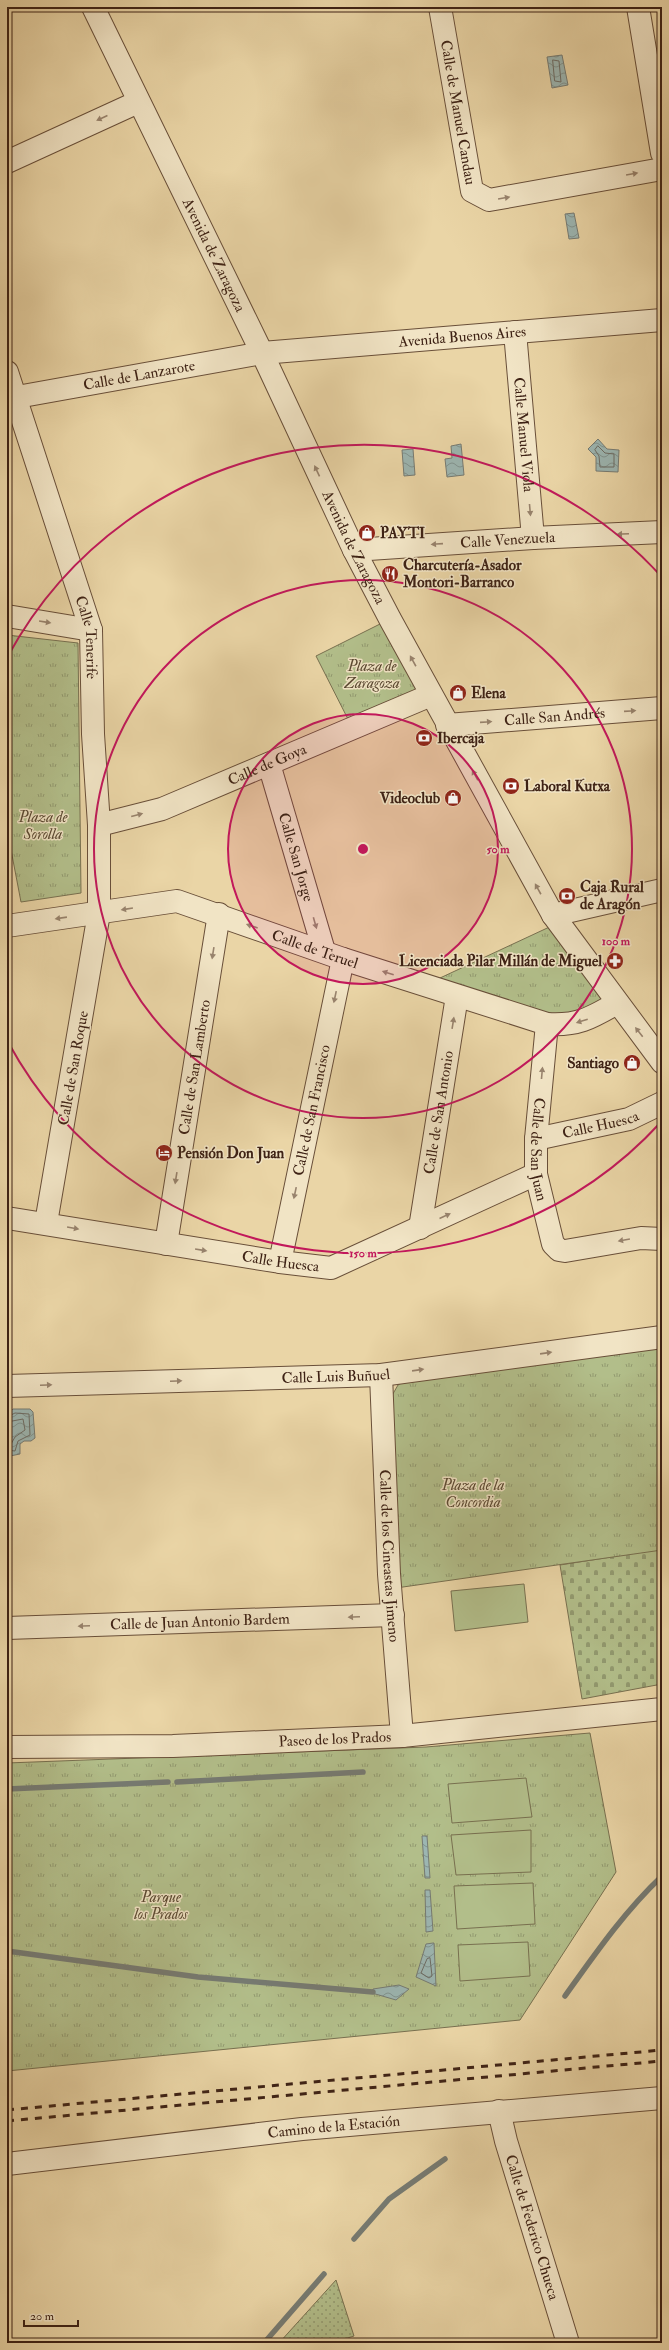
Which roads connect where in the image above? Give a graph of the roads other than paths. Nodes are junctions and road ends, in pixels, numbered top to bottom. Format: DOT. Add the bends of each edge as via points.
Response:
graph roads {
  1 [pos="92,7"];
  2 [pos="440,7"];
  3 [pos="638,7"];
  4 [pos="138,102"];
  5 [pos="662,153"];
  6 [pos="7,162"];
  7 [pos="662,169"];
  8 [pos="662,320"];
  9 [pos="515,332"];
  10 [pos="262,354"];
  11 [pos="7,372"];
  12 [pos="17,397"];
  13 [pos="662,532"];
  14 [pos="533,538"];
  15 [pos="354,550"];
  16 [pos="7,616"];
  17 [pos="91,630"];
  18 [pos="431,696"];
  19 [pos="662,708"];
  20 [pos="447,725"];
  21 [pos="269,764"];
  22 [pos="99,825"];
  23 [pos="662,890"];
  24 [pos="99,913"];
  25 [pos="219,914"];
  26 [pos="553,915"];
  27 [pos="7,926"];
  28 [pos="324,950"];
  29 [pos="343,959"];
  30 [pos="457,996"];
  31 [pos="617,1003"];
  32 [pos="547,1024"];
  33 [pos="662,1062"];
  34 [pos="662,1103"];
  35 [pos="536,1139"];
  36 [pos="536,1174"];
  37 [pos="7,1218"];
  38 [pos="46,1223"];
  39 [pos="420,1228"];
  40 [pos="662,1239"];
  41 [pos="166,1244"];
  42 [pos="280,1262"];
  43 [pos="662,1338"];
  44 [pos="381,1375"];
  45 [pos="7,1386"];
  46 [pos="393,1616"];
  47 [pos="7,1628"];
  48 [pos="662,1709"];
  49 [pos="402,1736"];
  50 [pos="7,1747"];
  51 [pos="662,2098"];
  52 [pos="499,2111"];
  53 [pos="7,2164"];
  54 [pos="568,2343"];
  1 -- 4 [label="street, Avenida de Zaragoza"];
  2 -- 7 [label="street, Calle de Manuel Candau, one-way" via="472,191 489,200"];
  3 -- 5 [label="street"];
  4 -- 6 [label="street, one-way"];
  4 -- 10 [label="street, Avenida de Zaragoza"];
  8 -- 9 [label="street, Avenida Buenos Aires"];
  9 -- 10 [label="street, Avenida Buenos Aires"];
  9 -- 14 [label="street, Calle Manuel Viola, one-way"];
  10 -- 12 [label="street, Calle de Lanzarote"];
  15 -- 10 [label="street, Avenida de Zaragoza, one-way"];
  11 -- 12 [label="street, Calle Tenerife"];
  12 -- 17 [label="street, Calle Tenerife"];
  13 -- 14 [label="street, Calle Venezuela, one-way"];
  14 -- 15 [label="street, Calle Venezuela, one-way"];
  18 -- 15 [label="street, Avenida de Zaragoza, one-way"];
  16 -- 17 [label="street, one-way"];
  17 -- 22 [label="street, Calle Tenerife" via="93,734"];
  18 -- 20 [label="street, Avenida de Zaragoza"];
  18 -- 21 [label="street, Calle de Goya"];
  20 -- 19 [label="street, Calle San Andrés, one-way"];
  26 -- 20 [label="street, Avenida de Zaragoza, one-way"];
  22 -- 21 [label="street, Calle de Goya, one-way" via="162,809"];
  21 -- 28 [label="street, Calle San Jorge, one-way"];
  22 -- 24 [label="street, Calle Tenerife"];
  23 -- 26 [label="street"];
  25 -- 24 [label="street, Calle de Teruel, one-way" via="177,901"];
  24 -- 27 [label="street, Calle de Teruel, one-way"];
  24 -- 38 [label="street, Calle de San Roque"];
  28 -- 25 [label="street, Calle de Teruel, one-way"];
  25 -- 41 [label="street, Calle de San Lamberto, one-way"];
  26 -- 31 [label="street, Avenida de Zaragoza"];
  28 -- 29 [label="street, Calle de Teruel"];
  30 -- 29 [label="street, Calle de Teruel, one-way"];
  29 -- 42 [label="street, Calle de San Francisco, one-way"];
  30 -- 32 [label="street, Calle de Teruel"];
  39 -- 30 [label="street, Calle de San Antonio, one-way"];
  31 -- 32 [label="street, Calle de Teruel, one-way" via="589,1018 566,1026"];
  33 -- 31 [label="street, Avenida de Zaragoza, one-way"];
  35 -- 32 [label="street, Calle de San Juan, one-way"];
  34 -- 35 [label="street, Calle Huesca" via="629,1119"];
  35 -- 36 [label="street, Calle de San Juan"];
  39 -- 36 [label="street, Calle Huesca, one-way"];
  40 -- 36 [label="street, Calle de San Juan, one-way" via="647,1237 565,1251 557,1248 553,1244"];
  37 -- 38 [label="street, Calle Huesca"];
  38 -- 41 [label="street, Calle Huesca, one-way"];
  39 -- 42 [label="street, Calle Huesca" via="331,1268"];
  41 -- 42 [label="street, Calle Huesca, one-way"];
  44 -- 43 [label="street, Calle Luis Buñuel, one-way"];
  45 -- 44 [label="street, Calle Luis Buñuel, one-way"];
  44 -- 46 [label="street, Calle de los Cineastas Jimeno"];
  46 -- 47 [label="street, Calle de Juan Antonio Bardem, one-way"];
  46 -- 49 [label="street, Calle de los Cineastas Jimeno"];
  48 -- 49 [label="street, Paseo de los Prados"];
  49 -- 50 [label="street, Paseo de los Prados" via="173,1746"];
  51 -- 52 [label="street, Camino de la Estación"];
  52 -- 53 [label="street, Camino de la Estación" via="302,2129"];
  52 -- 54 [label="street, Calle de Federico Chueca"];
}
